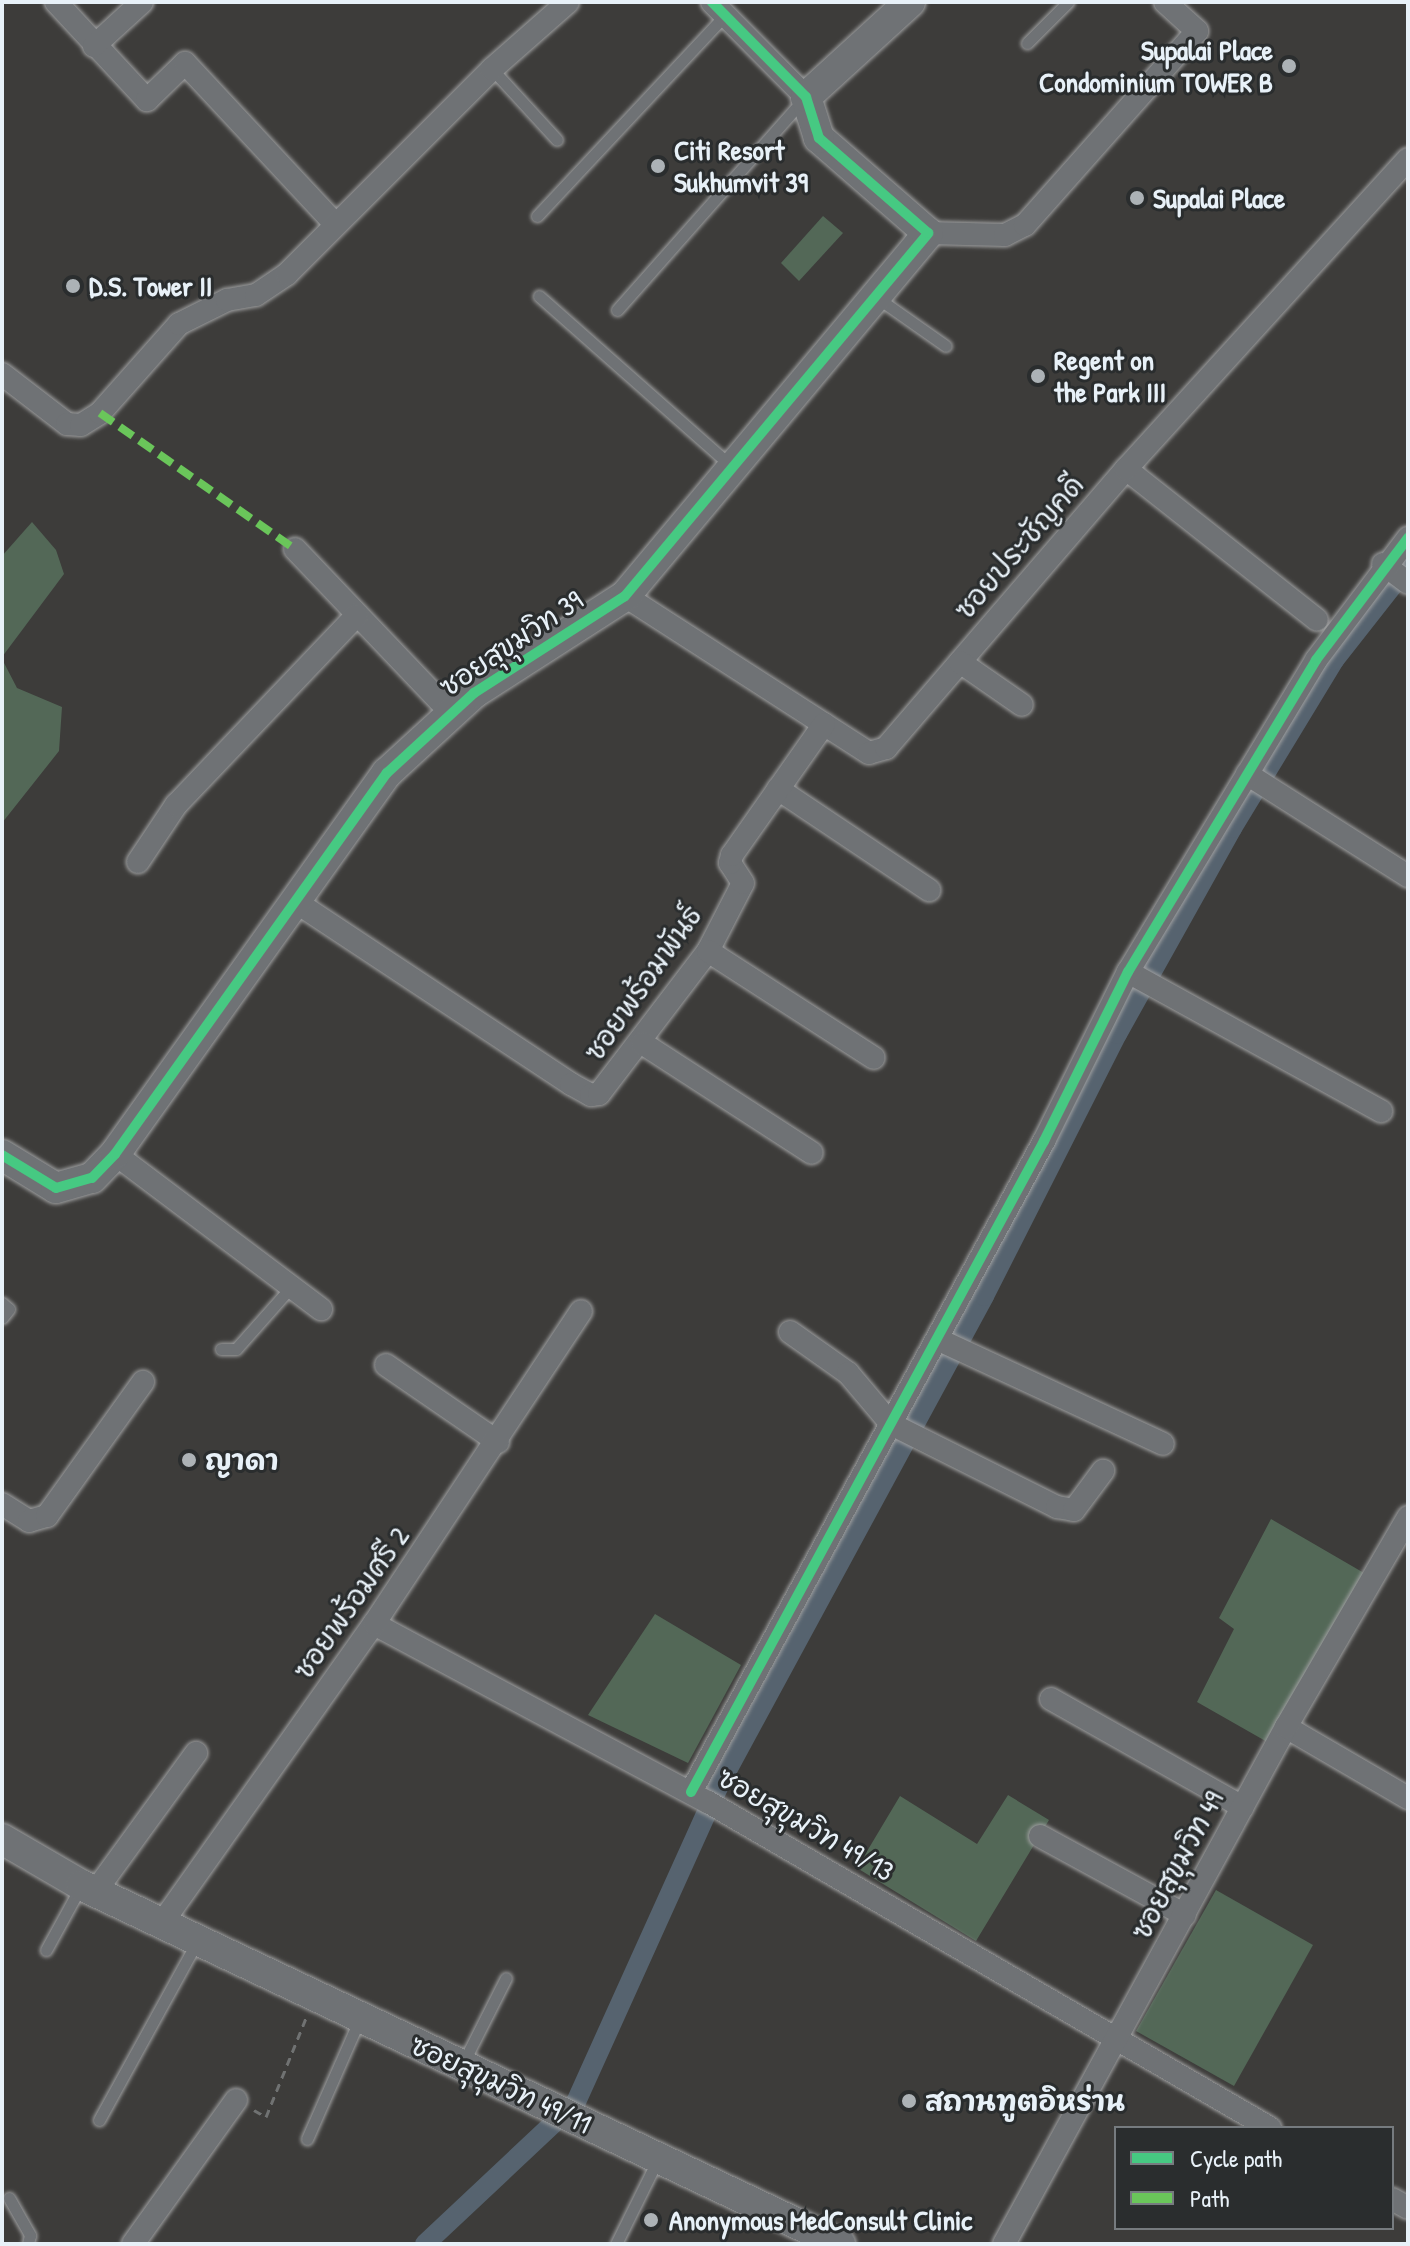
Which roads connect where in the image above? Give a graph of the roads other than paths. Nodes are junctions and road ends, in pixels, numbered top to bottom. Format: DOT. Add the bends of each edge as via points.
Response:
graph roads {
  1 [pos="56,2"];
  2 [pos="142,2"];
  3 [pos="568,2"];
  4 [pos="1068,2"];
  5 [pos="1165,2"];
  6 [pos="907,3"];
  7 [pos="718,8"];
  8 [pos="1027,43"];
  9 [pos="94,46"];
  10 [pos="492,69"];
  11 [pos="806,97"];
  12 [pos="557,140"];
  13 [pos="1408,159"];
  14 [pos="537,216"];
  15 [pos="335,224"];
  16 [pos="928,233"];
  17 [pos="539,296"];
  18 [pos="875,296"];
  19 [pos="617,310"];
  20 [pos="946,346"];
  21 [pos="2,374"];
  22 [pos="733,467"];
  23 [pos="1126,469"];
  24 [pos="1408,538"];
  25 [pos="295,549"];
  26 [pos="1383,564"];
  27 [pos="1408,583"];
  28 [pos="625,596"];
  29 [pos="357,615"];
  30 [pos="1317,620"];
  31 [pos="960,662"];
  32 [pos="1022,705"];
  33 [pos="450,712"];
  34 [pos="824,724"];
  35 [pos="1247,774"];
  36 [pos="778,789"];
  37 [pos="138,862"];
  38 [pos="1408,876"];
  39 [pos="929,890"];
  40 [pos="296,902"];
  41 [pos="708,951"];
  42 [pos="1128,972"];
  43 [pos="642,1043"];
  44 [pos="874,1058"];
  45 [pos="1381,1111"];
  46 [pos="812,1153"];
  47 [pos="115,1154"];
  48 [pos="2,1155"];
  49 [pos="292,1286"];
  50 [pos="2,1303"];
  51 [pos="321,1309"];
  52 [pos="581,1311"];
  53 [pos="2,1318"];
  54 [pos="790,1332"];
  55 [pos="937,1339"];
  56 [pos="221,1349"];
  57 [pos="386,1365"];
  58 [pos="143,1382"];
  59 [pos="891,1424"];
  60 [pos="498,1442"];
  61 [pos="1163,1444"];
  62 [pos="1103,1471"];
  63 [pos="2,1504"];
  64 [pos="1408,1517"];
  65 [pos="374,1624"];
  66 [pos="1051,1699"];
  67 [pos="1286,1727"];
  68 [pos="196,1753"];
  69 [pos="691,1792"];
  70 [pos="1408,1798"];
  71 [pos="1243,1807"];
  72 [pos="1040,1836"];
  73 [pos="2,1839"];
  74 [pos="88,1888"];
  75 [pos="1185,1915"];
  76 [pos="162,1923"];
  77 [pos="198,1941"];
  78 [pos="46,1950"];
  79 [pos="506,1978"];
  80 [pos="360,2017"];
  81 [pos="1118,2039"];
  82 [pos="462,2065"];
  83 [pos="236,2100"];
  84 [pos="99,2120"];
  85 [pos="1267,2126"];
  86 [pos="307,2139"];
  87 [pos="658,2158"];
  88 [pos="9,2198"];
  89 [pos="1012,2241"];
  90 [pos="28,2244"];
  91 [pos="133,2244"];
  92 [pos="616,2244"];
  93 [pos="840,2244"];
  1 -- 9 [label="street"];
  2 -- 9 [label="street"];
  3 -- 10 [label="street"];
  4 -- 8 [label="lane"];
  5 -- 16 [label="street" via="1197,31 1025,225 1005,235"];
  6 -- 11 [label="street"];
  7 -- 11 [label="street"];
  7 -- 14 [label="lane"];
  9 -- 15 [label="street" via="147,100 185,63"];
  10 -- 12 [label="lane"];
  10 -- 15 [label="street"];
  11 -- 16 [label="street" via="819,138"];
  11 -- 19 [label="lane"];
  13 -- 23 [label="street, ซอยประชัญคดี"];
  15 -- 21 [label="street" via="269,287 199,310 179,324 100,413 81,425 54,417"];
  16 -- 18 [label="street, ซอยสุขุมวิท 39"];
  17 -- 22 [label="lane"];
  18 -- 20 [label="lane"];
  18 -- 22 [label="street, ซอยสุขุมวิท 39"];
  22 -- 28 [label="street, ซอยสุขุมวิท 39"];
  23 -- 30 [label="street"];
  23 -- 31 [label="street, ซอยประชัญคดี"];
  24 -- 26 [label="street"];
  25 -- 29 [label="street"];
  26 -- 27 [label="street"];
  26 -- 35 [label="street" via="1316,660"];
  28 -- 33 [label="street, ซอยสุขุมวิท 39"];
  28 -- 34 [label="street, ซอยประชัญคดี"];
  29 -- 33 [label="street"];
  29 -- 37 [label="street" via="176,805"];
  31 -- 32 [label="street"];
  31 -- 34 [label="street, ซอยประชัญคดี" via="886,748 869,753"];
  33 -- 40 [label="street, ซอยสุขุมวิท 39" via="387,773"];
  34 -- 36 [label="street, ซอยพร้อมพันธ์"];
  35 -- 38 [label="street"];
  35 -- 42 [label="street"];
  36 -- 39 [label="street"];
  36 -- 41 [label="street, ซอยพร้อมพันธ์" via="732,855 730,863 743,883"];
  40 -- 43 [label="street, ซอยพร้อมพันธ์" via="591,1095 599,1094"];
  40 -- 47 [label="street, ซอยสุขุมวิท 39"];
  41 -- 43 [label="street, ซอยพร้อมพันธ์"];
  41 -- 44 [label="street"];
  42 -- 45 [label="street"];
  42 -- 55 [label="street"];
  43 -- 46 [label="street"];
  47 -- 48 [label="street, ซอยสุขุมวิท 39" via="92,1178 65,1189 46,1184"];
  47 -- 49 [label="street"];
  49 -- 51 [label="street"];
  49 -- 56 [label="lane" via="236,1349"];
  50 -- 53 [label="lane" via="9,1309"];
  52 -- 60 [label="street, ซอยพร้อมศรี 2"];
  54 -- 59 [label="street" via="848,1373"];
  55 -- 59 [label="street"];
  55 -- 61 [label="street"];
  57 -- 60 [label="street"];
  58 -- 63 [label="street" via="47,1516 29,1521"];
  59 -- 62 [label="street" via="1067,1510 1074,1510"];
  59 -- 69 [label="street"];
  60 -- 65 [label="street, ซอยพร้อมศรี 2"];
  64 -- 67 [label="street, ซอยสุขุมวิท 49"];
  65 -- 69 [label="street, ซอยสุขุมวิท 49/13"];
  65 -- 76 [label="street, ซอยพร้อมศรี 2"];
  66 -- 71 [label="street"];
  67 -- 70 [label="street"];
  67 -- 71 [label="street, ซอยสุขุมวิท 49"];
  68 -- 74 [label="street"];
  69 -- 81 [label="street, ซอยสุขุมวิท 49/13"];
  71 -- 75 [label="street, ซอยสุขุมวิท 49"];
  72 -- 75 [label="street"];
  73 -- 74 [label="street, ซอยสุขุมวิท 49/11"];
  74 -- 76 [label="street, ซอยสุขุมวิท 49/11"];
  74 -- 78 [label="lane"];
  75 -- 81 [label="street, ซอยสุขุมวิท 49"];
  76 -- 77 [label="street, ซอยสุขุมวิท 49/11"];
  77 -- 80 [label="street, ซอยสุขุมวิท 49/11"];
  77 -- 84 [label="lane"];
  79 -- 82 [label="lane"];
  80 -- 82 [label="street, ซอยสุขุมวิท 49/11"];
  80 -- 86 [label="lane"];
  81 -- 85 [label="street, ซอยสุขุมวิท 49/13"];
  81 -- 89 [label="street, ซอยสุขุมวิท 49"];
  82 -- 87 [label="street, ซอยสุขุมวิท 49/11"];
  83 -- 91 [label="street"];
  87 -- 92 [label="lane"];
  87 -- 93 [label="street, ซอยสุขุมวิท 49/11" via="746,2208"];
  88 -- 90 [label="lane" via="30,2235"];
}
